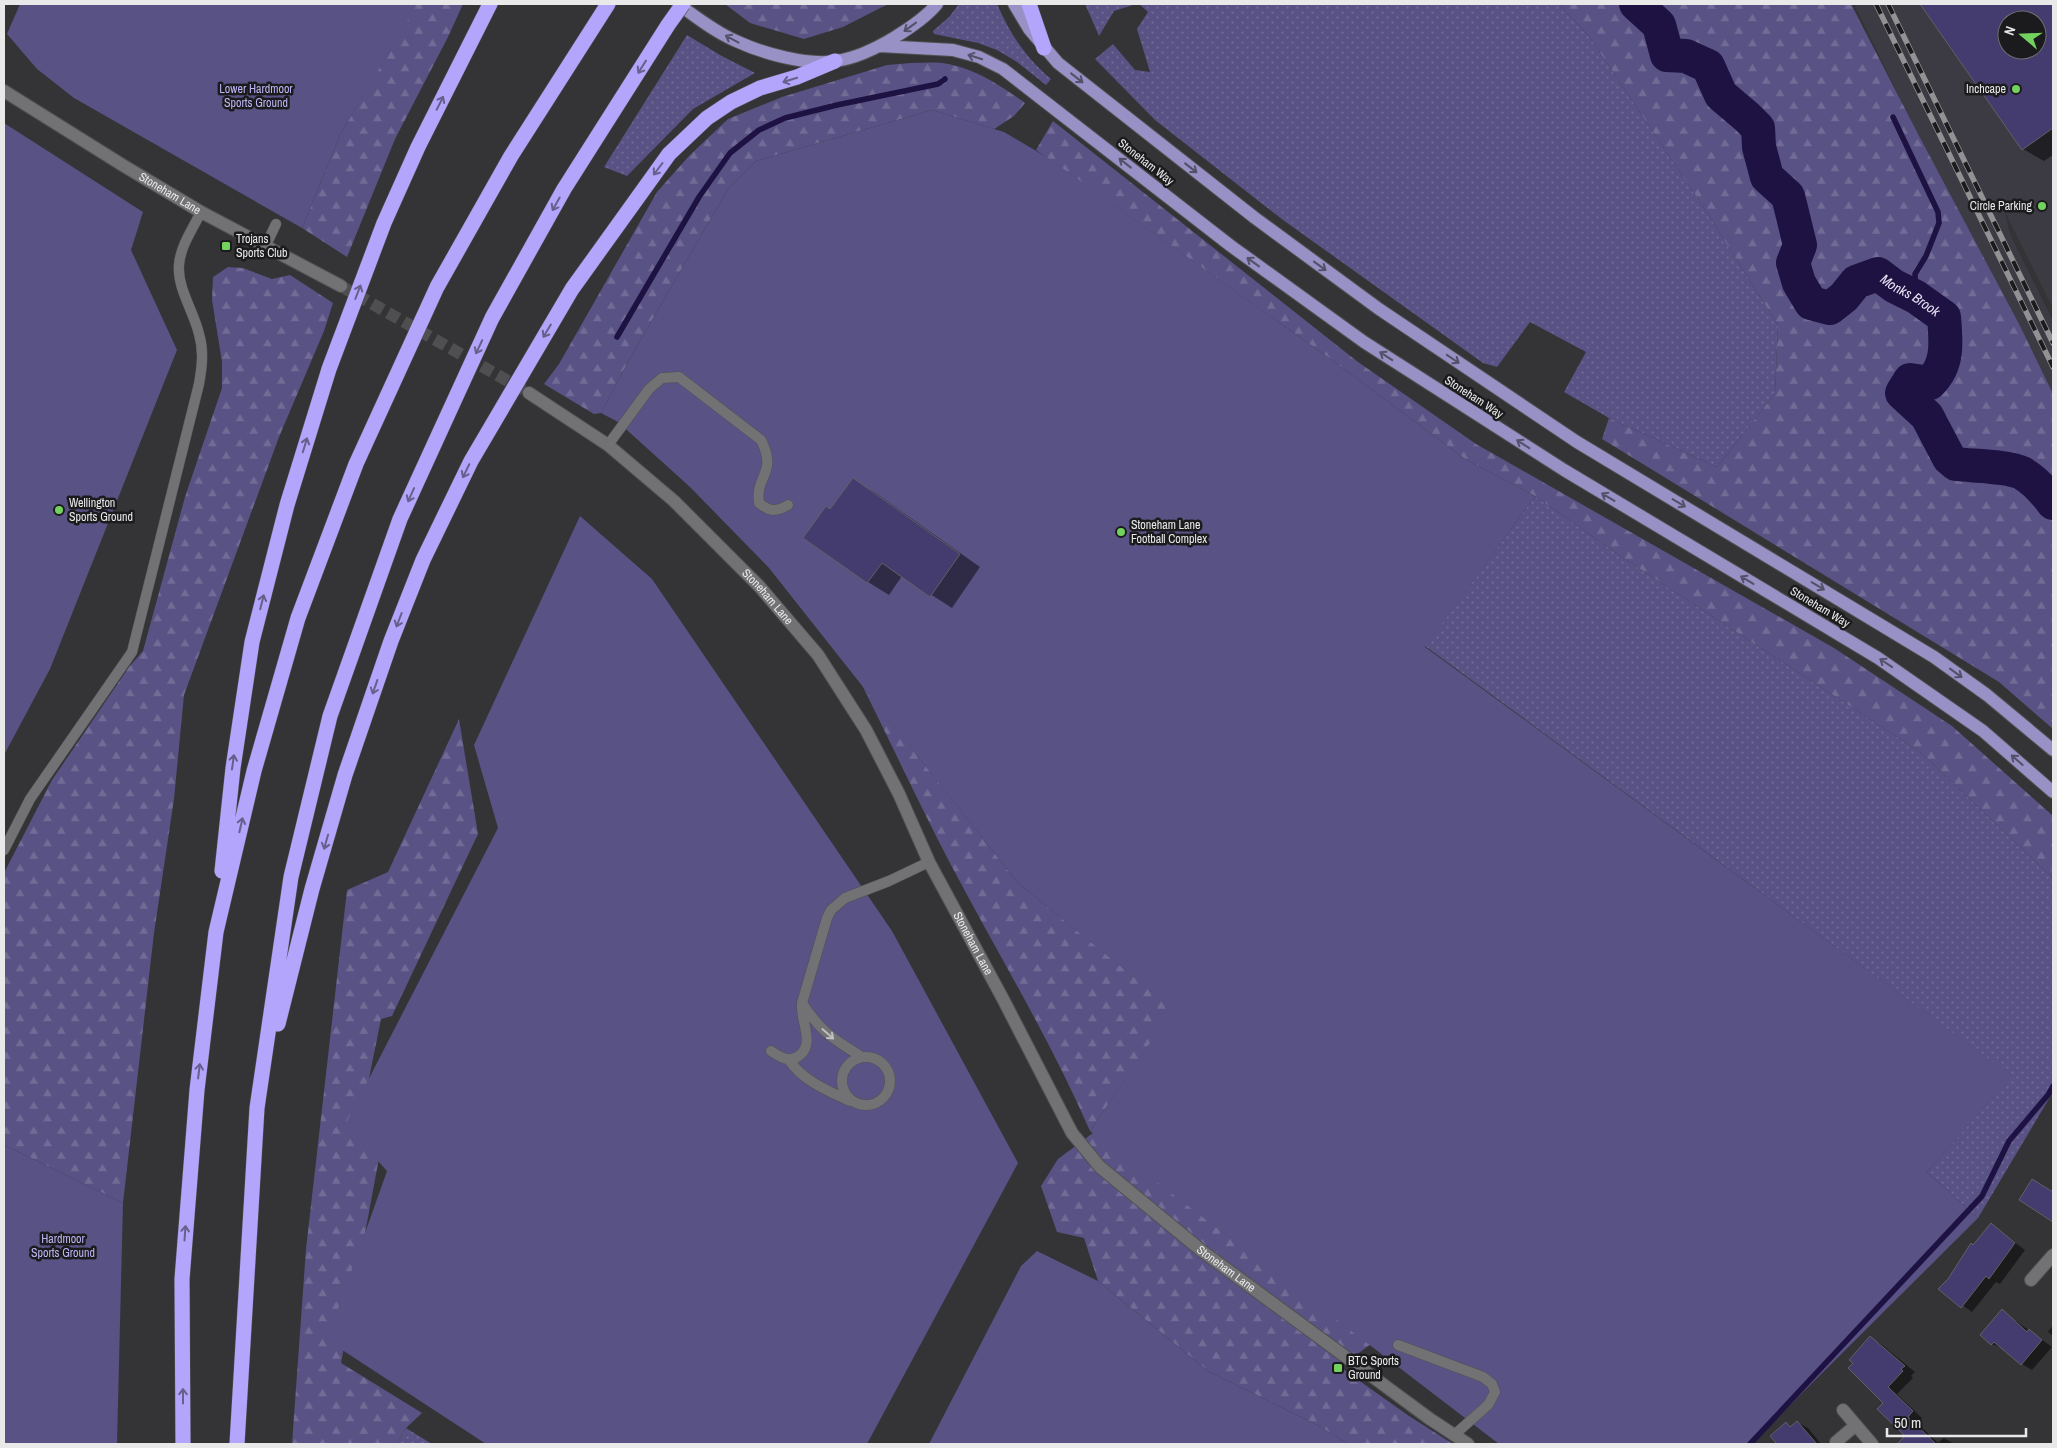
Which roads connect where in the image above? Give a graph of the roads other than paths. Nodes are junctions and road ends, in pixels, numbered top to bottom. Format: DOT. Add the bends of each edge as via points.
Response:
graph roads {
  1 [pos="490,4"];
  2 [pos="608,4"];
  3 [pos="678,4"];
  4 [pos="683,4"];
  5 [pos="937,4"];
  6 [pos="1014,4"];
  7 [pos="1029,4"];
  8 [pos="880,46"];
  9 [pos="1044,48"];
  10 [pos="835,62"];
  11 [pos="4,91"];
  12 [pos="201,212"];
  13 [pos="276,224"];
  14 [pos="266,245"];
  15 [pos="341,286"];
  16 [pos="529,393"];
  17 [pos="608,445"];
  18 [pos="788,505"];
  19 [pos="2053,750"];
  20 [pos="2053,792"];
  21 [pos="4,850"];
  22 [pos="929,862"];
  23 [pos="216,932"];
  24 [pos="802,1003"];
  25 [pos="771,1051"];
  26 [pos="862,1057"];
  27 [pos="788,1060"];
  28 [pos="854,1102"];
  29 [pos="257,1108"];
  30 [pos="2053,1255"];
  31 [pos="2031,1280"];
  32 [pos="1398,1345"];
  33 [pos="1843,1410"];
  34 [pos="1856,1425"];
  35 [pos="1454,1435"];
  36 [pos="1836,1442"];
  37 [pos="183,1444"];
  38 [pos="237,1444"];
  39 [pos="1468,1444"];
  40 [pos="1872,1444"];
  23 -- 1 [label="highway, one-way" via="232,768 252,642 287,504 329,369 384,223 418,146"];
  23 -- 2 [label="highway, one-way" via="254,771 298,618 356,464 437,287 511,156"];
  10 -- 3 [label="main road, one-way" via="792,58 735,41"];
  4 -- 29 [label="highway, one-way, bridge" via="564,189 492,318 400,519 330,716 291,877"];
  5 -- 8 [label="main road, one-way" via="911,27"];
  6 -- 9 [label="main road, Stoneham Way"];
  7 -- 9 [label="highway"];
  8 -- 10 [label="main road"];
  20 -- 8 [label="main road, Stoneham Way, one-way" via="1983,731 1878,658 1564,470 1364,342 1231,246 1003,69 979,57 953,50"];
  9 -- 19 [label="main road, Stoneham Way, one-way" via="1058,63 1248,212 1379,309 1577,442 1934,657 1987,695"];
  10 -- 29 [label="highway, one-way" via="760,88 731,102 706,118 670,154 572,289 471,461 423,560 345,775 312,889"];
  11 -- 12 [label="street, Stoneham Lane"];
  12 -- 14 [label="street, Stoneham Lane"];
  12 -- 21 [label="lane" via="178,265 181,284 200,336 203,362 132,652 30,800"];
  13 -- 14 [label="lane"];
  14 -- 15 [label="street, Stoneham Lane"];
  16 -- 17 [label="street, Stoneham Lane"];
  17 -- 18 [label="lane" via="656,382 670,376 679,377 762,440 768,453 769,467 758,494 759,503 767,510 778,511"];
  17 -- 22 [label="street, Stoneham Lane" via="674,501 753,579 818,655 866,730"];
  22 -- 24 [label="lane" via="845,898 831,910"];
  22 -- 35 [label="street, Stoneham Lane" via="1072,1133 1100,1167 1202,1251"];
  37 -- 23 [label="highway, one-way" via="182,1279 196,1090"];
  24 -- 26 [label="lane, one-way" via="828,1036"];
  24 -- 27 [label="lane" via="806,1046 802,1054"];
  25 -- 27 [label="lane"];
  26 -- 28 [label="lane" via="849,1063 842,1076 844,1091"];
  26 -- 28 [label="lane" via="878,1060 884,1065 889,1073 888,1089 884,1097 870,1105"];
  27 -- 28 [label="lane" via="795,1070 817,1084"];
  29 -- 38 [label="highway"];
  30 -- 31 [label="street"];
  32 -- 35 [label="lane" via="1483,1377 1492,1384 1495,1392 1488,1405"];
  33 -- 34 [label="street"];
  34 -- 36 [label="street"];
  34 -- 40 [label="street"];
  35 -- 39 [label="street, Stoneham Lane"];
}
